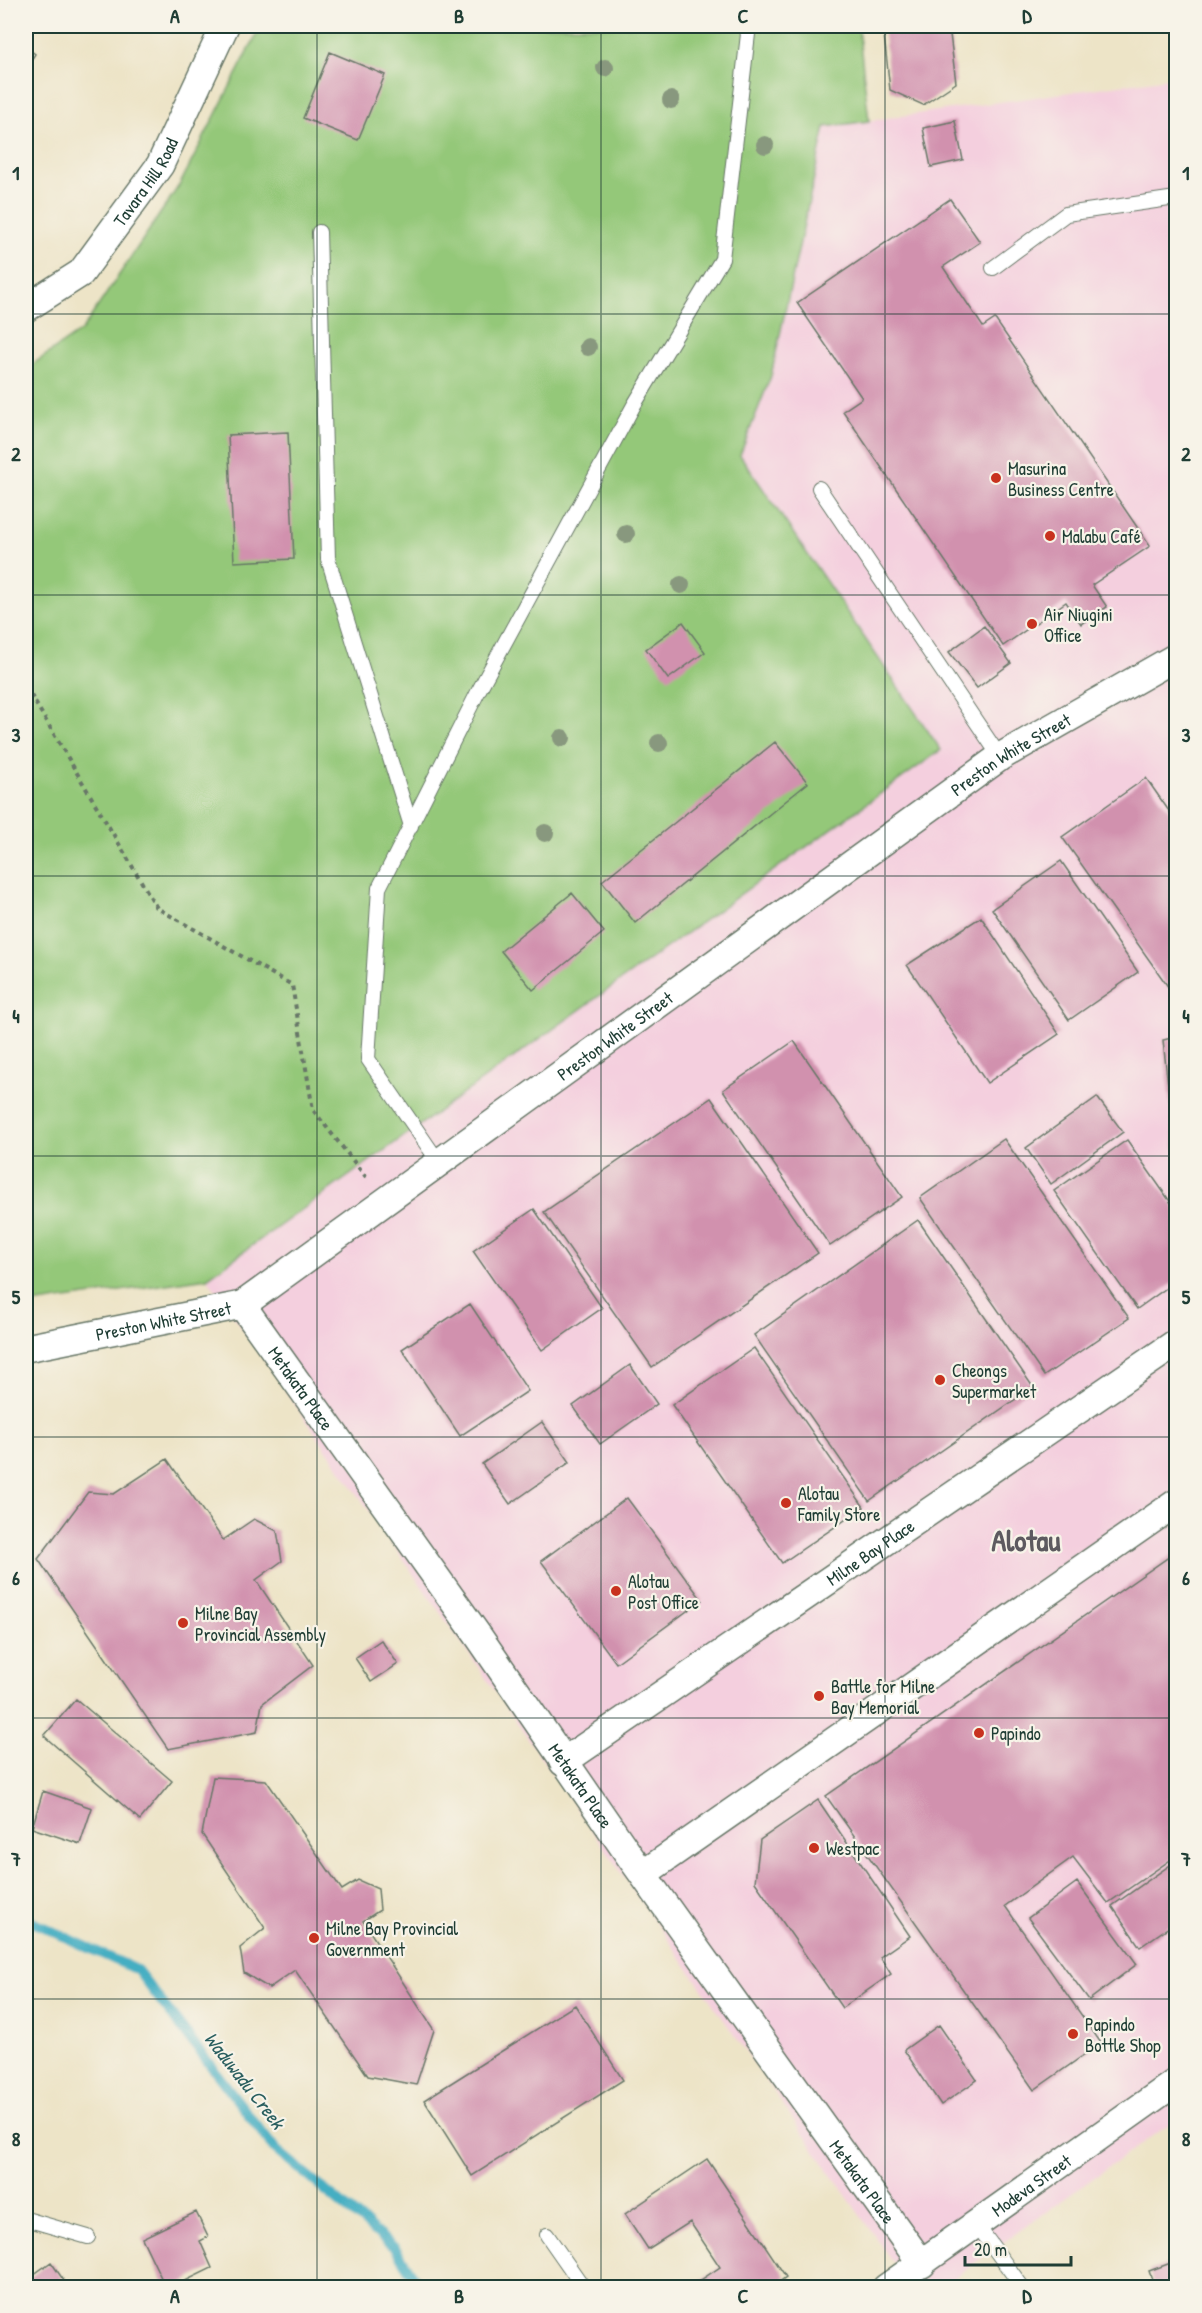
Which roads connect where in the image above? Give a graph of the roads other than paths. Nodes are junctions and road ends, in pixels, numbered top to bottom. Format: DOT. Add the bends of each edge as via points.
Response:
graph roads {
  1 [pos="225,26"];
  2 [pos="745,26"];
  3 [pos="1176,198"];
  4 [pos="320,232"];
  5 [pos="993,268"];
  6 [pos="26,308"];
  7 [pos="819,488"];
  8 [pos="1176,657"];
  9 [pos="1000,757"];
  10 [pos="411,825"];
  11 [pos="438,1161"];
  12 [pos="242,1305"];
  13 [pos="1176,1343"];
  14 [pos="26,1348"];
  15 [pos="1176,1503"];
  16 [pos="564,1761"];
  17 [pos="643,1874"];
  18 [pos="1176,2082"];
  19 [pos="26,2219"];
  20 [pos="977,2225"];
  21 [pos="548,2235"];
  22 [pos="88,2238"];
  23 [pos="922,2264"];
  24 [pos="584,2288"];
  25 [pos="886,2288"];
  26 [pos="1023,2288"];
  1 -- 6 [label="street, Tavara Hill Road" via="160,165 81,273"];
  2 -- 10 [label="lane" via="748,34 722,259 628,415 479,690"];
  3 -- 5 [label="lane" via="1066,214"];
  4 -- 10 [label="lane" via="328,559"];
  7 -- 9 [label="lane"];
  8 -- 9 [label="street, Preston White Street"];
  9 -- 11 [label="street, Preston White Street"];
  10 -- 11 [label="lane" via="379,888 369,1059"];
  11 -- 12 [label="street, Preston White Street"];
  12 -- 14 [label="street, Preston White Street"];
  12 -- 16 [label="street, Metakata Place"];
  13 -- 16 [label="street, Milne Bay Place"];
  15 -- 17 [label="street"];
  16 -- 17 [label="street, Metakata Place"];
  17 -- 23 [label="street, Metakata Place"];
  18 -- 20 [label="street, Modeva Street"];
  19 -- 22 [label="lane"];
  20 -- 23 [label="street, Modeva Street"];
  20 -- 26 [label="lane"];
  21 -- 24 [label="lane"];
  23 -- 25 [label="street, Modeva Street"];
}
